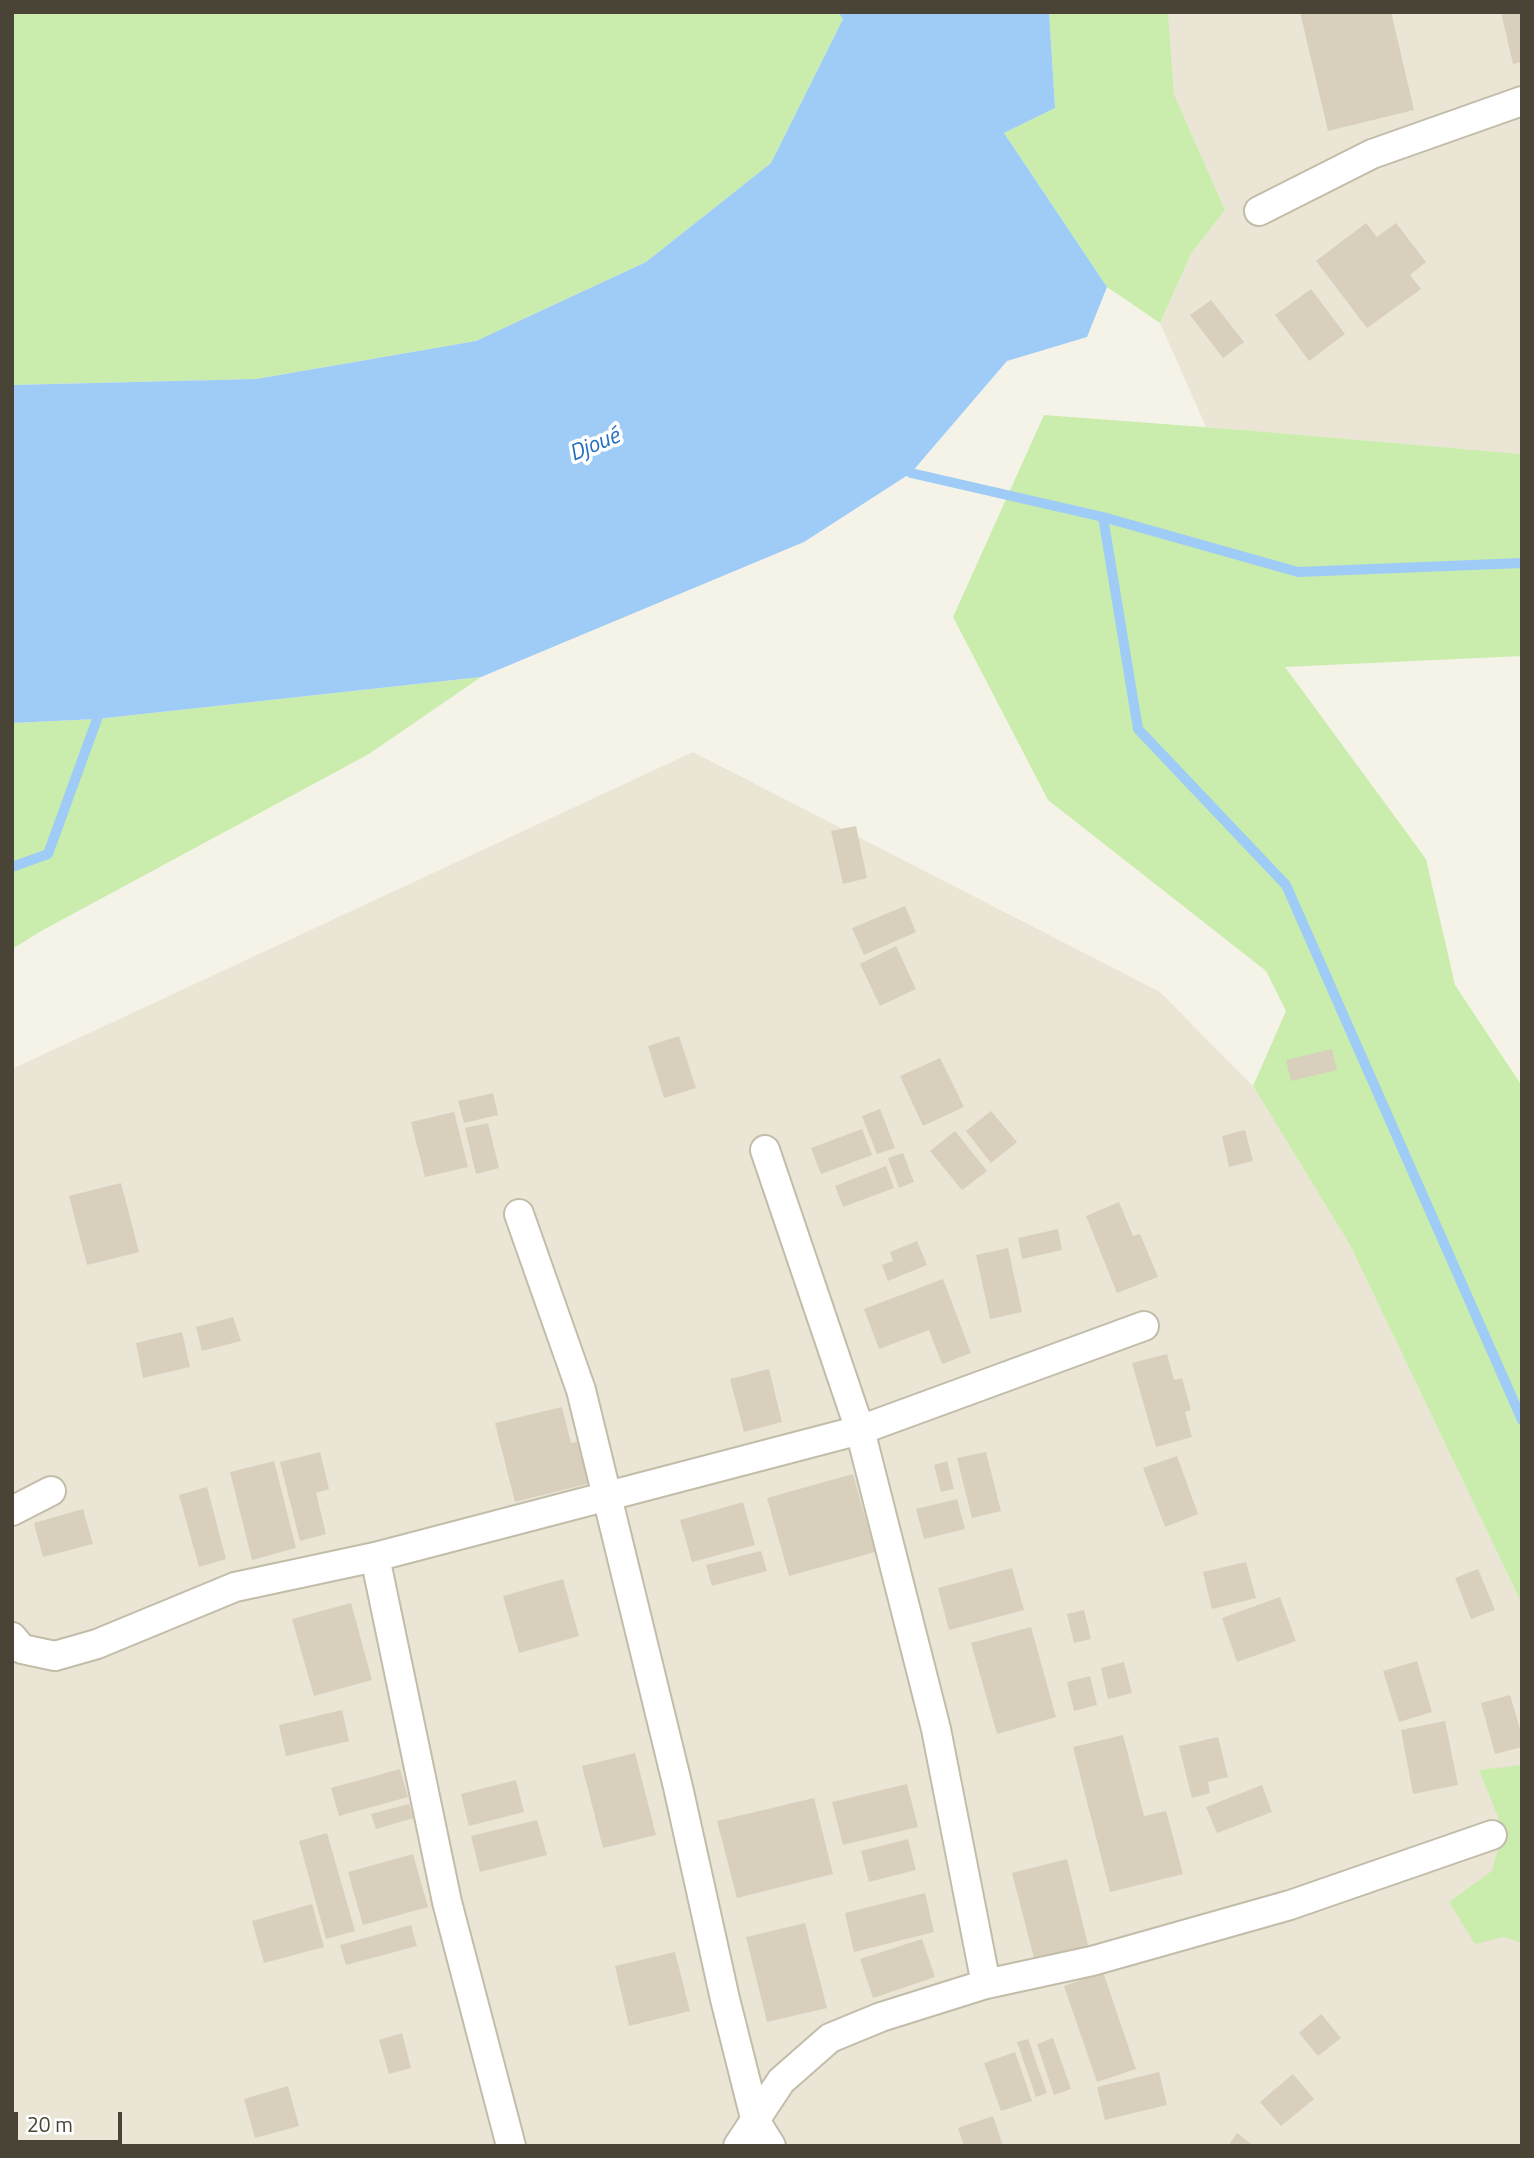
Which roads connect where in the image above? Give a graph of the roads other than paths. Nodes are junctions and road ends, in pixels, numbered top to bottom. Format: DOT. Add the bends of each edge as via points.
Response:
graph roads {
  1 [pos="1522,102"];
  2 [pos="1259,211"];
  3 [pos="765,1150"];
  4 [pos="519,1214"];
  5 [pos="1144,1325"];
  6 [pos="860,1430"];
  7 [pos="51,1490"];
  8 [pos="605,1495"];
  9 [pos="12,1511"];
  10 [pos="375,1557"];
  11 [pos="12,1637"];
  12 [pos="1492,1835"];
  13 [pos="986,1984"];
  14 [pos="755,2122"];
  15 [pos="511,2146"];
  16 [pos="737,2146"];
  17 [pos="771,2146"];
  1 -- 2 [label="street" via="1372,154"];
  3 -- 6 [label="street"];
  4 -- 8 [label="street" via="581,1390"];
  5 -- 6 [label="street"];
  6 -- 8 [label="street"];
  6 -- 13 [label="street" via="936,1729"];
  7 -- 9 [label="street"];
  8 -- 10 [label="street"];
  8 -- 14 [label="street"];
  10 -- 11 [label="street" via="235,1587 97,1644 55,1656 22,1649"];
  10 -- 15 [label="street" via="447,1902"];
  12 -- 13 [label="street" via="1290,1905 1092,1961"];
  13 -- 14 [label="street" via="830,2038 781,2081"];
  14 -- 16 [label="street"];
  14 -- 17 [label="street"];
}
